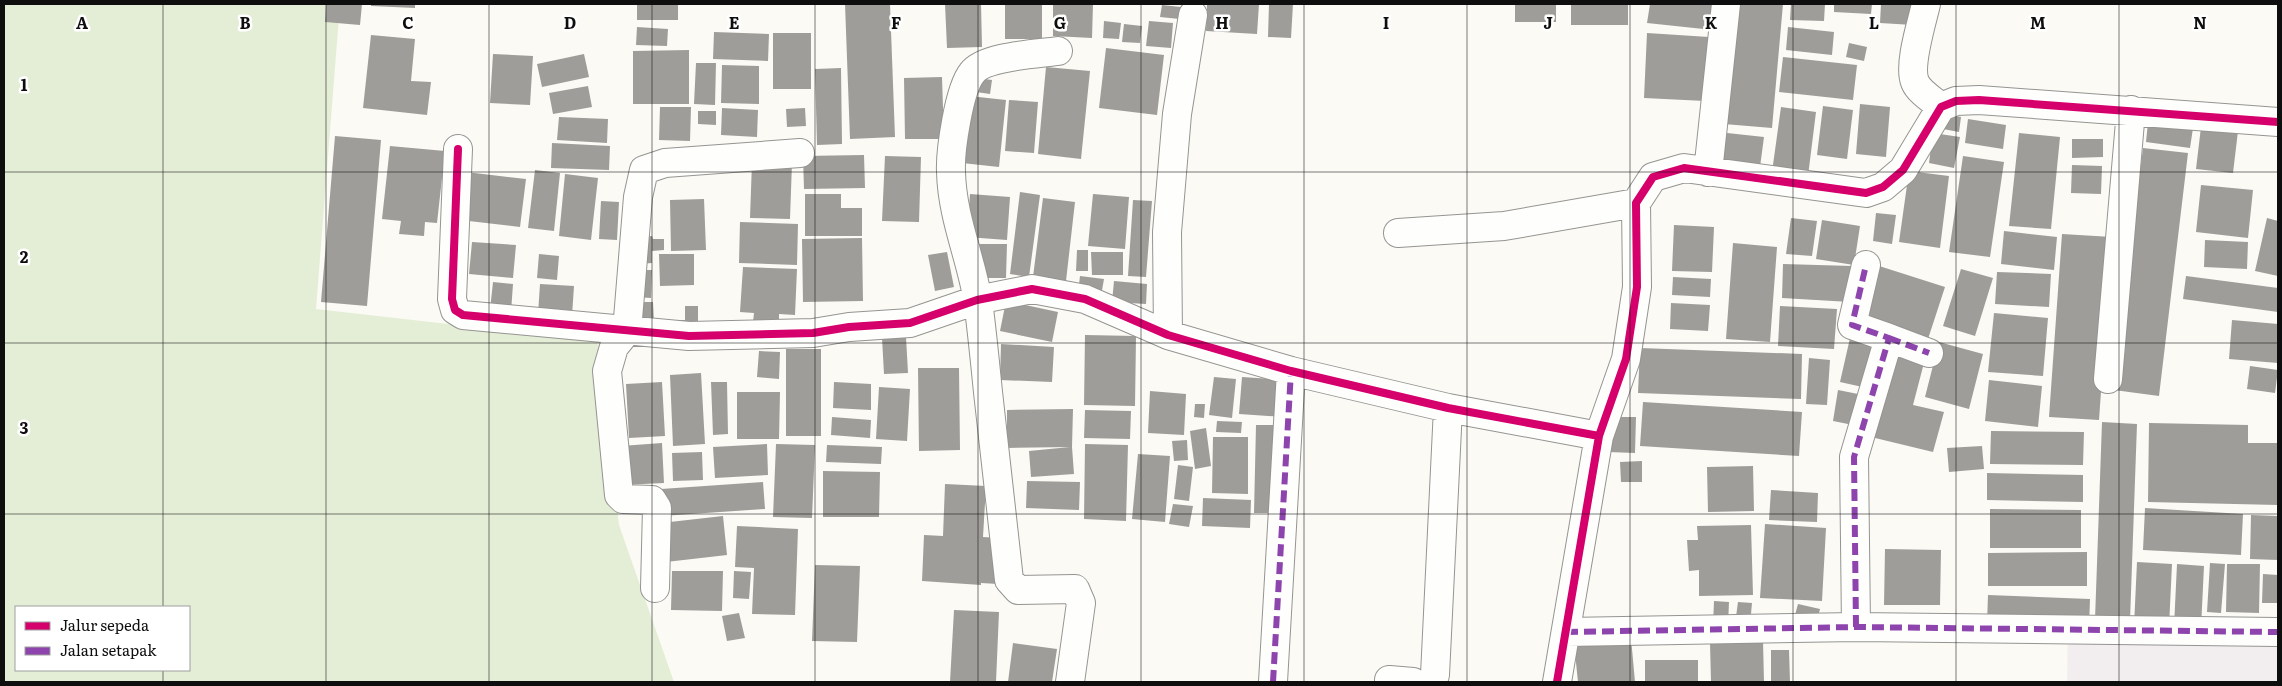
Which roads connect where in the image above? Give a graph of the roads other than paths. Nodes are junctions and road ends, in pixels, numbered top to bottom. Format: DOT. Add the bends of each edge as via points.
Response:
graph roads {
  1 [pos="1726,4"];
  2 [pos="1926,4"];
  3 [pos="1193,15"];
  4 [pos="1058,51"];
  5 [pos="1941,107"];
  6 [pos="2131,110"];
  7 [pos="2278,122"];
  8 [pos="458,149"];
  9 [pos="800,153"];
  10 [pos="1708,172"];
  11 [pos="1636,203"];
  12 [pos="1398,233"];
  13 [pos="1866,265"];
  14 [pos="977,300"];
  15 [pos="627,331"];
  16 [pos="1168,336"];
  17 [pos="1889,338"];
  18 [pos="1929,353"];
  19 [pos="1291,371"];
  20 [pos="2108,379"];
  21 [pos="1448,408"];
  22 [pos="1599,436"];
  23 [pos="655,588"];
  24 [pos="1856,627"];
  25 [pos="1566,632"];
  26 [pos="2278,632"];
  27 [pos="1070,682"];
  28 [pos="1273,682"];
  29 [pos="1430,682"];
  30 [pos="1557,682"];
  1 -- 10 [label="street"];
  2 -- 5 [label="street" via="1913,66 1915,82"];
  3 -- 16 [label="street" via="1177,114 1167,232"];
  4 -- 14 [label="street" via="977,66 964,90 951,147 950,171 953,201"];
  5 -- 6 [label="street" via="1956,101 1979,100"];
  5 -- 10 [label="street" via="1903,170 1883,188 1866,194"];
  6 -- 7 [label="street"];
  6 -- 20 [label="street"];
  8 -- 15 [label="street" via="452,299 455,310 463,315"];
  9 -- 15 [label="street" via="665,163 644,170 638,197"];
  10 -- 11 [label="street" via="1684,168 1654,177"];
  11 -- 12 [label="street" via="1504,226"];
  11 -- 22 [label="street" via="1637,287 1626,359"];
  13 -- 17 [label="street" via="1852,325"];
  14 -- 15 [label="street" via="910,323 813,333 689,336"];
  14 -- 16 [label="street" via="1032,289 1085,299"];
  14 -- 27 [label="street" via="1009,580 1018,590 1075,589 1081,603"];
  15 -- 23 [label="street" via="614,347 607,371 617,490 623,498 652,500 657,508"];
  16 -- 19 [label="street"];
  17 -- 18 [label="street"];
  17 -- 24 [label="street" via="1854,457"];
  19 -- 21 [label="street"];
  19 -- 28 [label="street"];
  21 -- 22 [label="street"];
  21 -- 29 [label="street" via="1435,675"];
  22 -- 25 [label="street"];
  24 -- 25 [label="street"];
  24 -- 26 [label="street"];
  25 -- 30 [label="street"];
}
